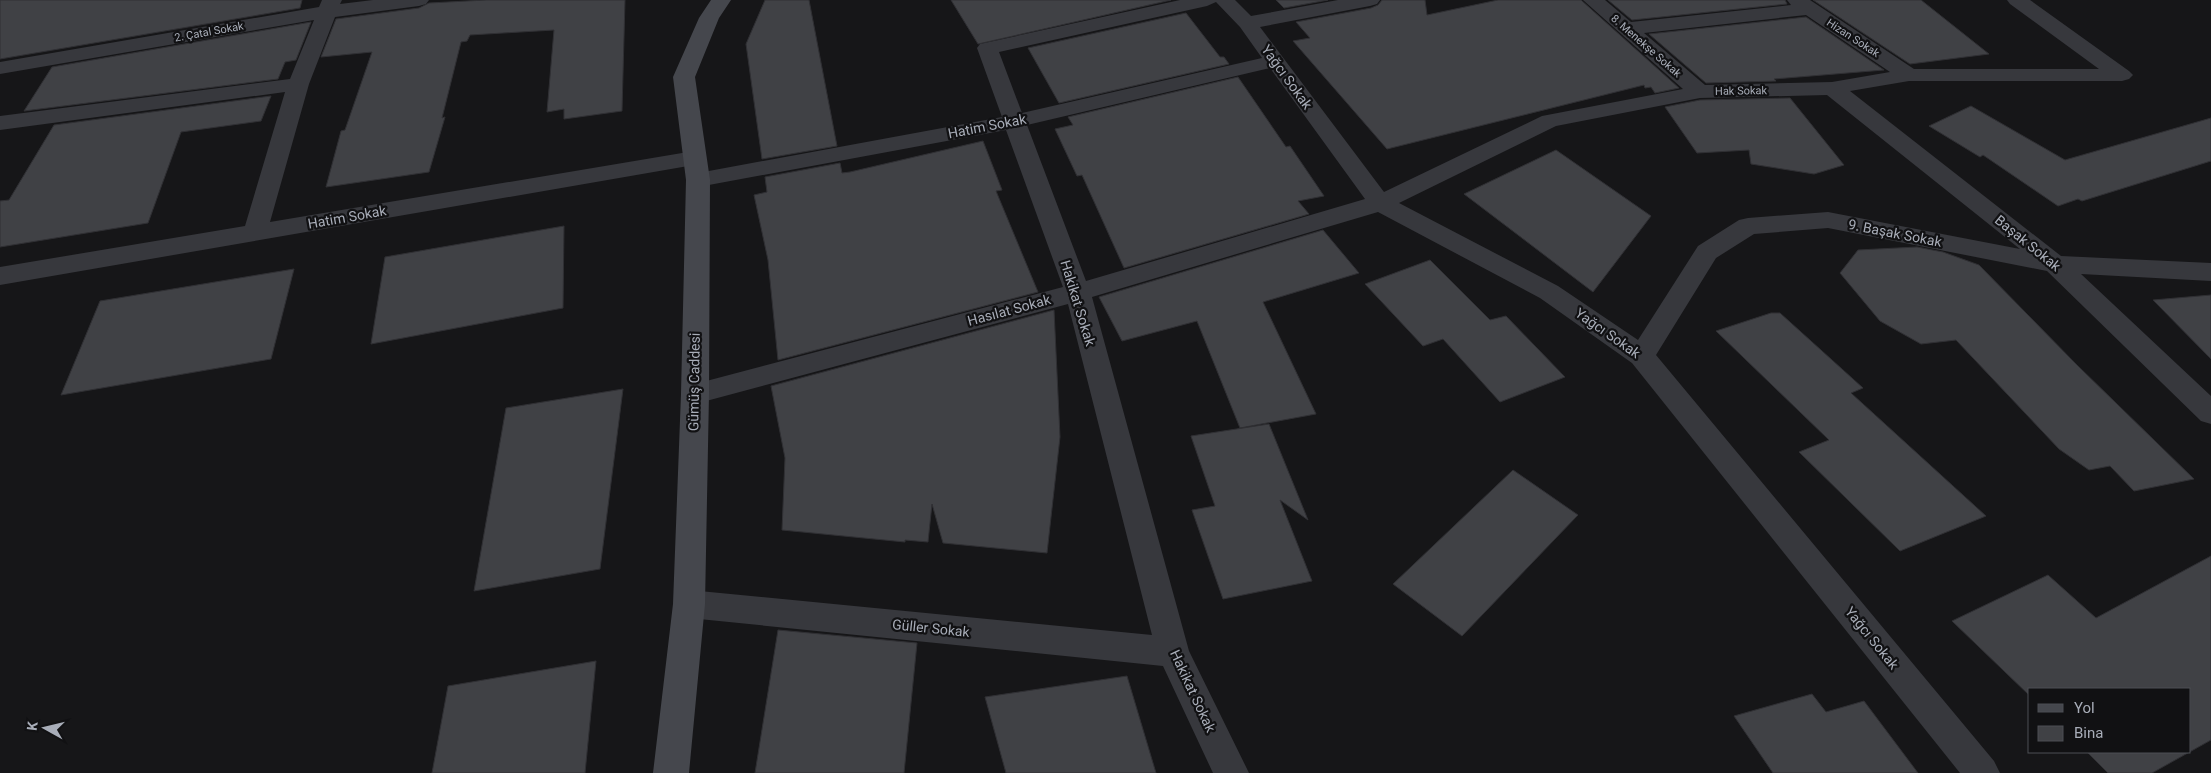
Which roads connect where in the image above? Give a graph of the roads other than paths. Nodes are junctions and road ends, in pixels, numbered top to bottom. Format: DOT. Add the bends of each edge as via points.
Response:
graph roads {
  1 [pos="419,0"];
  2 [pos="721,0"];
  3 [pos="1207,0"];
  4 [pos="1224,0"];
  5 [pos="1370,0"];
  6 [pos="1593,0"];
  7 [pos="2017,0"];
  8 [pos="1802,4"];
  9 [pos="330,6"];
  10 [pos="1247,22"];
  11 [pos="1627,29"];
  12 [pos="1275,60"];
  13 [pos="0,68"];
  14 [pos="1909,75"];
  15 [pos="298,84"];
  16 [pos="1832,88"];
  17 [pos="1700,92"];
  18 [pos="1013,122"];
  19 [pos="0,124"];
  20 [pos="696,169"];
  21 [pos="1380,203"];
  22 [pos="255,233"];
  23 [pos="2055,264"];
  24 [pos="2211,272"];
  25 [pos="0,276"];
  26 [pos="1078,292"];
  27 [pos="1642,356"];
  28 [pos="695,394"];
  29 [pos="2211,414"];
  30 [pos="689,604"];
  31 [pos="1174,652"];
  32 [pos="671,773"];
  33 [pos="1231,773"];
  34 [pos="1982,773"];
  1 -- 9 [label="street, 2. Çatal Sokak"];
  2 -- 20 [label="street, Gümüş Caddesi" via="709,18 684,77"];
  3 -- 18 [label="street, Hakikat Sokak" via="987,48"];
  4 -- 10 [label="street, Yağcı Sokak"];
  5 -- 10 [label="street"];
  6 -- 11 [label="street, 8. Menekşe Sokak"];
  7 -- 14 [label="street, Hak Sokak" via="2122,74"];
  8 -- 11 [label="street"];
  8 -- 14 [label="street, Hizan Sokak"];
  9 -- 13 [label="street, 2. Çatal Sokak"];
  9 -- 15 [label="street"];
  10 -- 12 [label="street, Yağcı Sokak"];
  11 -- 17 [label="street, 8. Menekşe Sokak"];
  12 -- 18 [label="street, Hatim Sokak"];
  12 -- 21 [label="street, Yağcı Sokak"];
  14 -- 16 [label="street, Hak Sokak"];
  15 -- 19 [label="street"];
  15 -- 22 [label="street"];
  16 -- 17 [label="street, Hak Sokak"];
  16 -- 23 [label="street, Başak Sokak"];
  17 -- 21 [label="street, Hak Sokak" via="1550,121"];
  18 -- 20 [label="street, Hatim Sokak"];
  18 -- 26 [label="street, Hakikat Sokak"];
  20 -- 22 [label="street, Hatim Sokak"];
  20 -- 28 [label="street, Gümüş Caddesi"];
  21 -- 26 [label="street, Hasılat Sokak"];
  21 -- 27 [label="street, Yağcı Sokak" via="1549,292"];
  22 -- 25 [label="street, Hatim Sokak"];
  23 -- 24 [label="street, 9. Başak Sokak"];
  23 -- 27 [label="street, 9. Başak Sokak" via="1828,220 1748,226 1707,252"];
  23 -- 29 [label="street, Başak Sokak"];
  26 -- 28 [label="street, Hasılat Sokak"];
  26 -- 31 [label="street, Hakikat Sokak"];
  27 -- 34 [label="street, Yağcı Sokak"];
  28 -- 30 [label="street, Gümüş Caddesi"];
  30 -- 31 [label="street, Güller Sokak"];
  30 -- 32 [label="street, Gümüş Caddesi"];
  31 -- 33 [label="street, Hakikat Sokak"];
}
